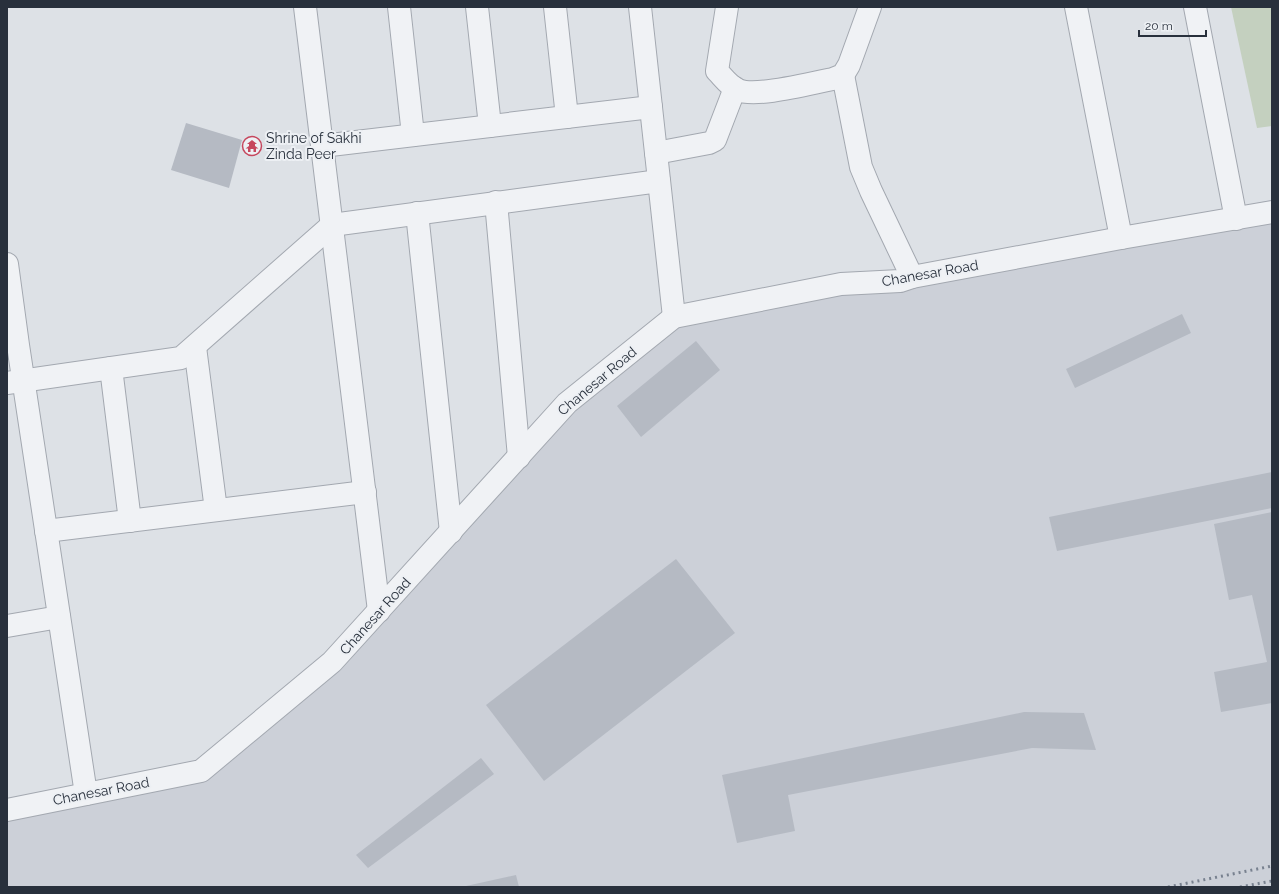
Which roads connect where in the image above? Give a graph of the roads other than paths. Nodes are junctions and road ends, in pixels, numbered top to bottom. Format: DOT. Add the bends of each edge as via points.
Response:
graph roads {
  1 [pos="305,7"];
  2 [pos="399,7"];
  3 [pos="477,7"];
  4 [pos="555,7"];
  5 [pos="640,7"];
  6 [pos="727,7"];
  7 [pos="870,7"];
  8 [pos="1076,7"];
  9 [pos="1194,7"];
  10 [pos="843,75"];
  11 [pos="735,88"];
  12 [pos="651,107"];
  13 [pos="567,117"];
  14 [pos="490,126"];
  15 [pos="413,135"];
  16 [pos="322,146"];
  17 [pos="656,153"];
  18 [pos="659,180"];
  19 [pos="496,202"];
  20 [pos="1272,212"];
  21 [pos="417,213"];
  22 [pos="1236,219"];
  23 [pos="332,224"];
  24 [pos="1122,238"];
  25 [pos="7,264"];
  26 [pos="912,277"];
  27 [pos="674,317"];
  28 [pos="195,347"];
  29 [pos="111,368"];
  30 [pos="15,381"];
  31 [pos="519,457"];
  32 [pos="364,492"];
  33 [pos="216,510"];
  34 [pos="130,521"];
  35 [pos="46,531"];
  36 [pos="451,532"];
  37 [pos="379,611"];
  38 [pos="59,617"];
  39 [pos="7,626"];
  40 [pos="86,794"];
  41 [pos="7,810"];
  1 -- 16 [label="street"];
  2 -- 15 [label="street"];
  3 -- 14 [label="street"];
  4 -- 13 [label="street"];
  5 -- 12 [label="street"];
  6 -- 11 [label="street" via="717,71"];
  7 -- 10 [label="street"];
  8 -- 24 [label="street"];
  9 -- 22 [label="street"];
  10 -- 11 [label="street" via="762,92 749,93"];
  10 -- 26 [label="street" via="861,167"];
  11 -- 17 [label="street" via="715,140"];
  12 -- 13 [label="street"];
  12 -- 17 [label="street"];
  13 -- 14 [label="street"];
  14 -- 15 [label="street"];
  15 -- 16 [label="street"];
  16 -- 23 [label="street"];
  17 -- 18 [label="street"];
  18 -- 19 [label="street"];
  18 -- 27 [label="street"];
  19 -- 21 [label="street"];
  19 -- 31 [label="street"];
  20 -- 22 [label="street, Chanesar Road"];
  21 -- 23 [label="street"];
  21 -- 36 [label="street"];
  22 -- 24 [label="street, Chanesar Road"];
  23 -- 28 [label="street"];
  23 -- 32 [label="street"];
  24 -- 26 [label="street, Chanesar Road"];
  25 -- 30 [label="street"];
  26 -- 27 [label="street, Chanesar Road" via="900,281 841,284"];
  27 -- 31 [label="street, Chanesar Road" via="567,402"];
  28 -- 29 [label="street" via="181,358"];
  28 -- 33 [label="street"];
  29 -- 30 [label="street"];
  29 -- 34 [label="street"];
  30 -- 35 [label="street"];
  31 -- 36 [label="street, Chanesar Road"];
  32 -- 33 [label="street"];
  32 -- 37 [label="street"];
  33 -- 34 [label="street"];
  34 -- 35 [label="street"];
  35 -- 38 [label="street"];
  36 -- 37 [label="street, Chanesar Road"];
  37 -- 40 [label="street, Chanesar Road" via="332,662 201,771"];
  38 -- 39 [label="street"];
  38 -- 40 [label="street"];
  40 -- 41 [label="street, Chanesar Road"];
}
